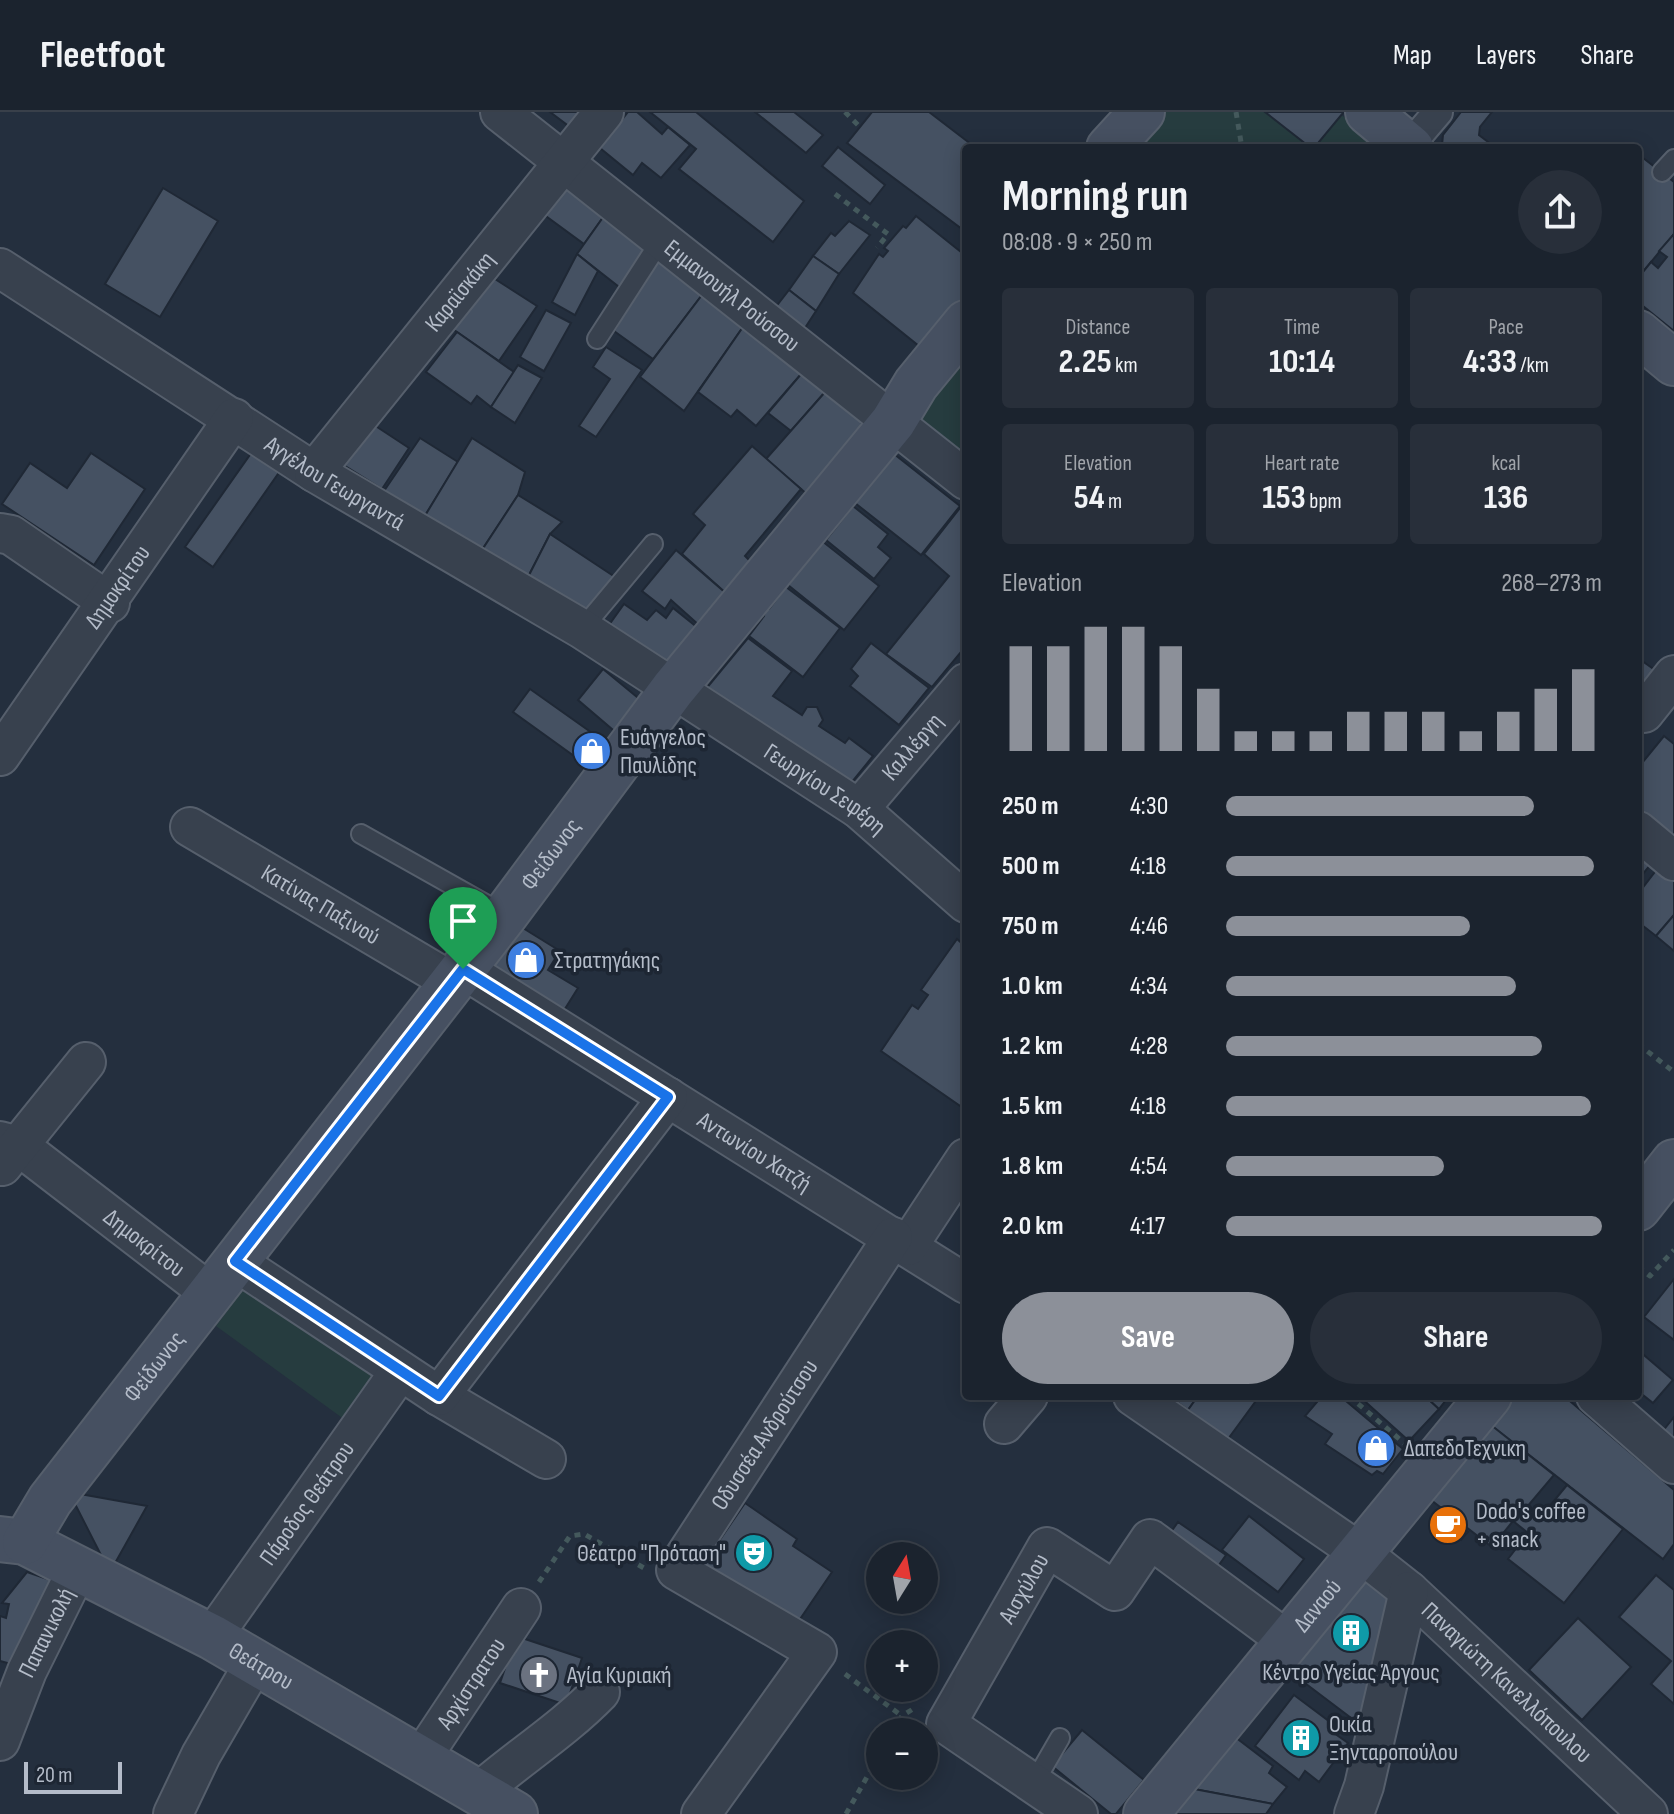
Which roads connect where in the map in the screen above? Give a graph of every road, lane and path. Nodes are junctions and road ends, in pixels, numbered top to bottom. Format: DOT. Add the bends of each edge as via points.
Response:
graph roads {
  1 [pos="500,112"];
  2 [pos="604,112"];
  3 [pos="845,112"];
  4 [pos="1142,112"];
  5 [pos="1236,112"];
  6 [pos="1368,112"];
  7 [pos="1438,112"];
  8 [pos="860,127"];
  9 [pos="1113,144"];
  10 [pos="1241,144"];
  11 [pos="1405,144"];
  12 [pos="1411,144"];
  13 [pos="562,163"];
  14 [pos="835,194"];
  15 [pos="661,240"];
  16 [pos="877,248"];
  17 [pos="0,268"];
  18 [pos="962,328"];
  19 [pos="597,339"];
  20 [pos="234,418"];
  21 [pos="893,422"];
  22 [pos="314,472"];
  23 [pos="962,477"];
  24 [pos="0,533"];
  25 [pos="653,544"];
  26 [pos="110,603"];
  27 [pos="582,629"];
  28 [pos="1674,675"];
  29 [pos="962,688"];
  30 [pos="673,689"];
  31 [pos="1644,713"];
  32 [pos="0,756"];
  33 [pos="859,809"];
  34 [pos="190,827"];
  35 [pos="361,834"];
  36 [pos="1642,834"];
  37 [pos="1674,861"];
  38 [pos="962,899"];
  39 [pos="505,915"];
  40 [pos="458,976"];
  41 [pos="1642,1047"];
  42 [pos="86,1062"];
  43 [pos="1674,1072"];
  44 [pos="668,1097"];
  45 [pos="6,1151"];
  46 [pos="1674,1162"];
  47 [pos="962,1163"];
  48 [pos="1642,1203"];
  49 [pos="901,1242"];
  50 [pos="1674,1250"];
  51 [pos="1642,1270"];
  52 [pos="222,1277"];
  53 [pos="962,1281"];
  54 [pos="400,1371"];
  55 [pos="439,1396"];
  56 [pos="1025,1400"];
  57 [pos="1139,1400"];
  58 [pos="1354,1400"];
  59 [pos="1486,1400"];
  60 [pos="1601,1400"];
  61 [pos="1004,1424"];
  62 [pos="546,1459"];
  63 [pos="1674,1464"];
  64 [pos="1431,1467"];
  65 [pos="12,1540"];
  66 [pos="1362,1554"];
  67 [pos="78,1568"];
  68 [pos="676,1570"];
  69 [pos="1409,1591"];
  70 [pos="521,1608"];
  71 [pos="212,1637"];
  72 [pos="1289,1642"];
  73 [pos="817,1652"];
  74 [pos="255,1662"];
  75 [pos="600,1692"];
  76 [pos="902,1716"];
  77 [pos="1060,1738"];
  78 [pos="0,1741"];
  79 [pos="420,1760"];
  80 [pos="866,1779"];
  81 [pos="1034,1783"];
  82 [pos="496,1803"];
  83 [pos="173,1814"];
  84 [pos="701,1814"];
  85 [pos="846,1814"];
  86 [pos="1078,1814"];
  87 [pos="1146,1814"];
  88 [pos="1354,1814"];
  89 [pos="1648,1814"];
  1 -- 13 [label="street, Εμμανουήλ Ρούσσου"];
  2 -- 13 [label="street, Καραϊσκάκη"];
  3 -- 8 [label="path"];
  4 -- 9 [label="main road"];
  5 -- 10 [label="path"];
  6 -- 11 [label="main road"];
  7 -- 12 [label="street"];
  13 -- 15 [label="street, Εμμανουήλ Ρούσσου"];
  13 -- 22 [label="street, Καραϊσκάκη"];
  14 -- 16 [label="path" via="888,234"];
  15 -- 19 [label="lane"];
  15 -- 21 [label="street, Εμμανουήλ Ρούσσου"];
  17 -- 20 [label="street, Αγγέλου Γεωργαντά"];
  18 -- 21 [label="main road, Φείδωνος"];
  20 -- 22 [label="street, Αγγέλου Γεωργαντά"];
  20 -- 26 [label="street, Δημοκρίτου"];
  21 -- 23 [label="street, Εμμανουήλ Ρούσσου"];
  21 -- 30 [label="main road, Φείδωνος"];
  22 -- 27 [label="street, Αγγέλου Γεωργαντά"];
  24 -- 26 [label="street" via="11,535"];
  25 -- 27 [label="lane"];
  26 -- 32 [label="street, Δημοκρίτου"];
  27 -- 30 [label="street, Αγγέλου Γεωργαντά"];
  28 -- 31 [label="street"];
  29 -- 33 [label="street, Καλλέργη"];
  30 -- 33 [label="street, Γεωργίου Σεφέρη"];
  30 -- 39 [label="main road, Φείδωνος"];
  33 -- 38 [label="street, Γεωργίου Σεφέρη"];
  34 -- 40 [label="street, Κατίνας Παξινού"];
  35 -- 39 [label="lane"];
  36 -- 37 [label="street"];
  39 -- 40 [label="main road, Φείδωνος"];
  40 -- 44 [label="street, Αντωνίου Χατζή"];
  40 -- 52 [label="main road, Φείδωνος"];
  41 -- 43 [label="path"];
  42 -- 45 [label="street"];
  44 -- 49 [label="street, Αντωνίου Χατζή"];
  44 -- 55 [label="street"];
  45 -- 52 [label="street, Δημοκρίτου"];
  46 -- 48 [label="main road"];
  47 -- 49 [label="street, Οδυσσέα Ανδρούτσου"];
  49 -- 53 [label="street, Αντωνίου Χατζή"];
  49 -- 68 [label="street, Οδυσσέα Ανδρούτσου"];
  50 -- 51 [label="path" via="1650,1276"];
  52 -- 54 [label="street, Δημοκρίτου"];
  52 -- 65 [label="main road, Φείδωνος" via="50,1500"];
  54 -- 55 [label="street, Δημοκρίτου"];
  54 -- 71 [label="street, Πάροδος Θεάτρου"];
  55 -- 62 [label="street, Δημοκρίτου"];
  56 -- 61 [label="street"];
  57 -- 66 [label="street"];
  58 -- 64 [label="path"];
  59 -- 64 [label="main road, Δαναού"];
  60 -- 63 [label="street"];
  64 -- 66 [label="main road, Δαναού"];
  65 -- 67 [label="main road, Θεάτρου"];
  66 -- 69 [label="street, Παναγιώτη Κανελλόπουλου"];
  66 -- 72 [label="main road, Δαναού"];
  67 -- 71 [label="main road, Θεάτρου"];
  67 -- 78 [label="street, Παπανικολή" via="27,1671"];
  68 -- 70 [label="path" via="661,1578 584,1534 570,1536"];
  68 -- 73 [label="street"];
  69 -- 88 [label="street"];
  69 -- 89 [label="street, Παναγιώτη Κανελλόπουλου"];
  70 -- 79 [label="street, Αρχίστρατου"];
  71 -- 74 [label="main road, Θεάτρου"];
  72 -- 81 [label="street, Αισχύλου" via="1150,1539 1115,1591 1047,1547 946,1724"];
  72 -- 87 [label="main road, Δαναού"];
  73 -- 76 [label="path"];
  73 -- 84 [label="street"];
  74 -- 79 [label="main road, Θεάτρου"];
  74 -- 83 [label="street"];
  75 -- 82 [label="street" via="574,1719 518,1758"];
  77 -- 81 [label="lane"];
  79 -- 82 [label="main road, Θεάτρου"];
  80 -- 85 [label="path"];
  81 -- 86 [label="street, Αισχύλου"];
}
